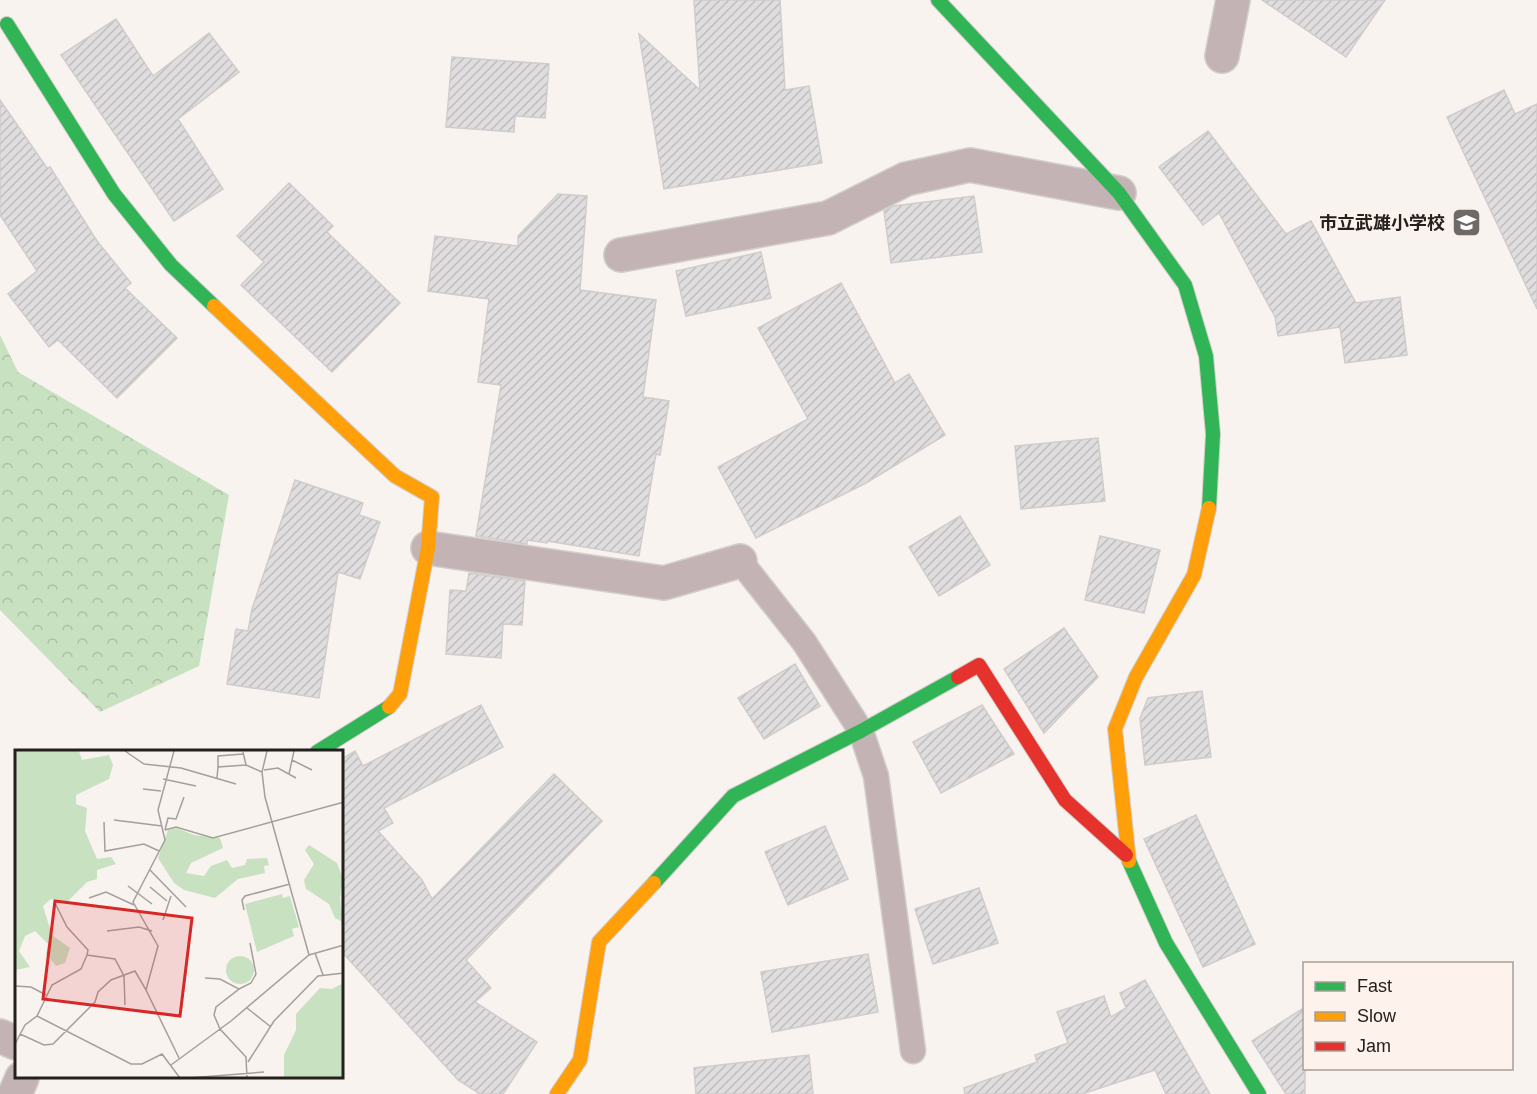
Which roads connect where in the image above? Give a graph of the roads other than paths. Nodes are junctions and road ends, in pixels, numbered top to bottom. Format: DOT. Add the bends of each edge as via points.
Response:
graph roads {
  1 [pos="938,0"];
  2 [pos="1233,0"];
  3 [pos="7,24"];
  4 [pos="1222,56"];
  5 [pos="1119,193"];
  6 [pos="621,255"];
  7 [pos="428,548"];
  8 [pos="740,561"];
  9 [pos="861,731"];
  10 [pos="320,750"];
  11 [pos="1126,855"];
  12 [pos="0,1036"];
  13 [pos="15,1043"];
  14 [pos="914,1051"];
  15 [pos="21,1079"];
  16 [pos="15,1094"];
  17 [pos="557,1094"];
  18 [pos="1259,1094"];
  1 -- 5 [label="street"];
  2 -- 4 [label="street"];
  3 -- 7 [label="street" via="114,194 171,265 394,476 432,497"];
  5 -- 6 [label="street" via="970,165 906,179 828,218"];
  5 -- 11 [label="street" via="1185,285 1206,356 1213,434 1210,505 1194,575 1136,676 1115,729"];
  7 -- 8 [label="street" via="664,583"];
  7 -- 10 [label="street" via="400,694 384,712"];
  8 -- 9 [label="lane" via="804,642"];
  9 -- 11 [label="street" via="979,665 1065,800"];
  9 -- 14 [label="lane" via="876,776"];
  9 -- 17 [label="street" via="733,796 599,942 580,1060"];
  11 -- 18 [label="street" via="1166,943"];
  12 -- 13 [label="street"];
  15 -- 16 [label="street"];
}
